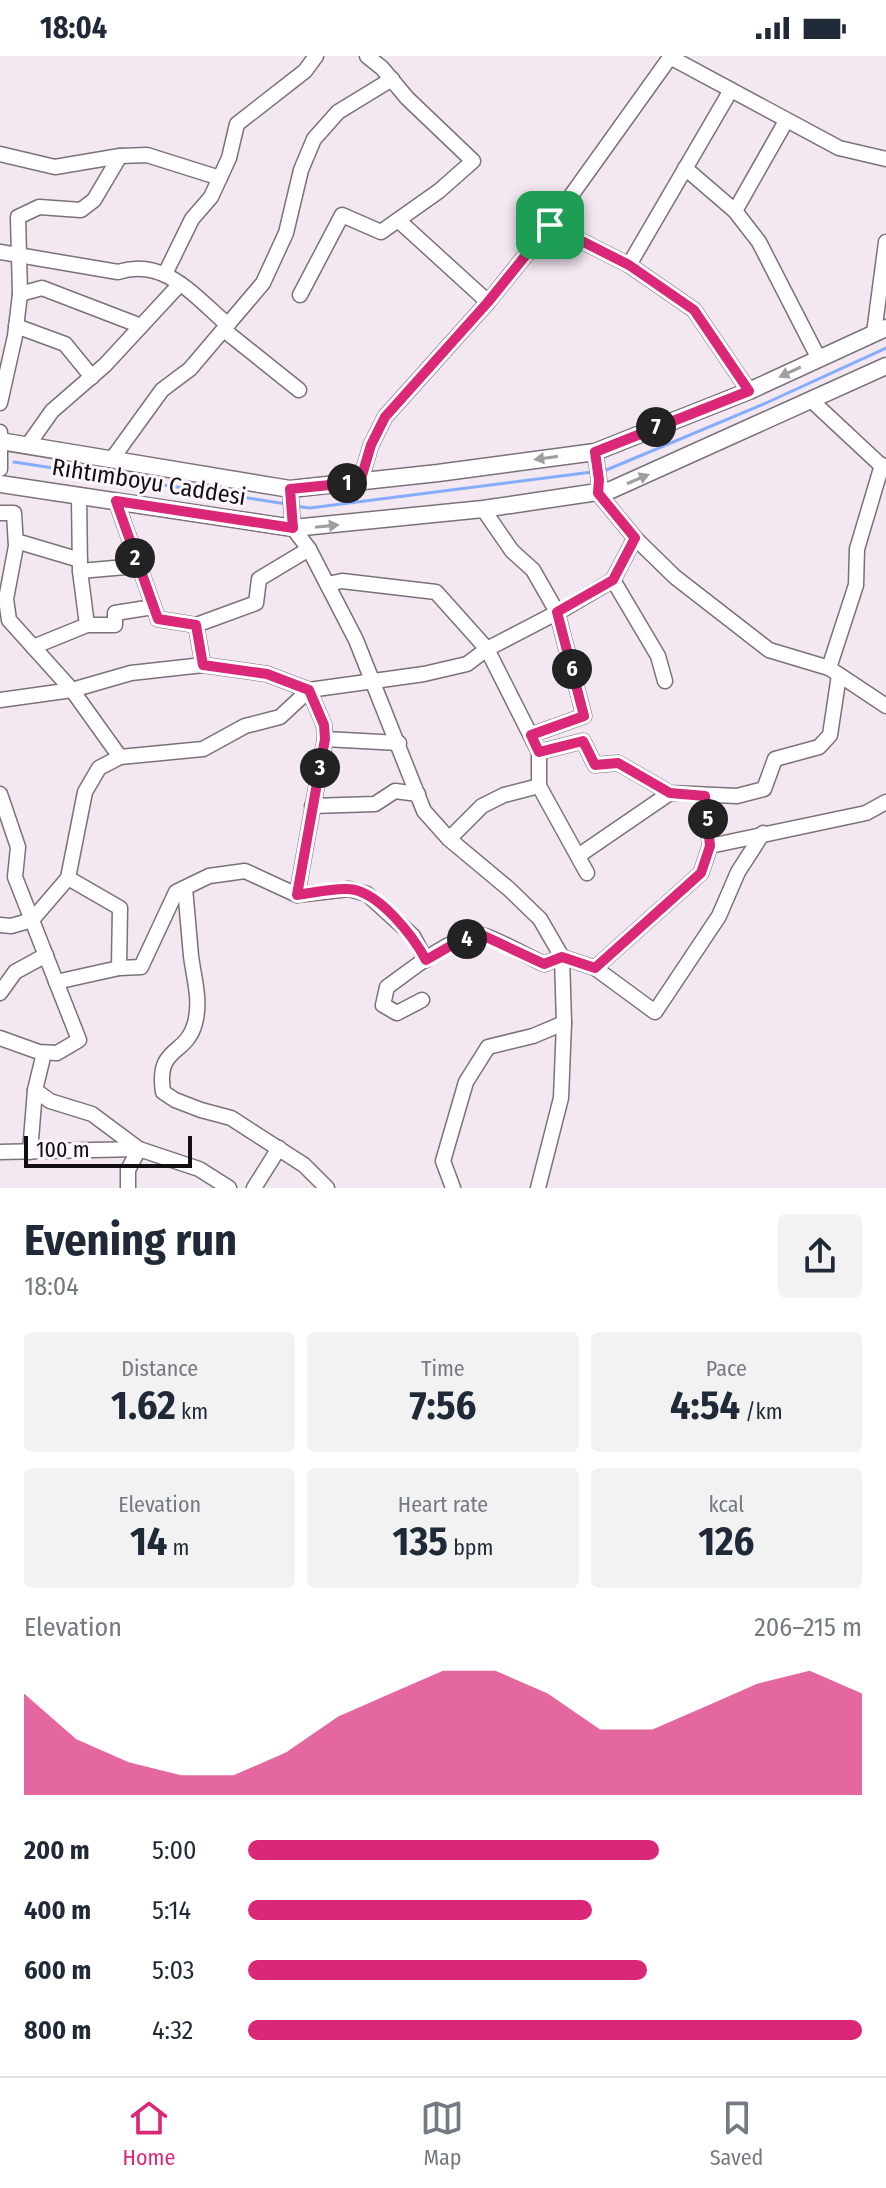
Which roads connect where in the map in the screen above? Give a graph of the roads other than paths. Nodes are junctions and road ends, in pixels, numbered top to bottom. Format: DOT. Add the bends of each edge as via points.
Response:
graph roads {
  1 [pos="316,56"];
  2 [pos="367,56"];
  3 [pos="670,56"];
  4 [pos="392,79"];
  5 [pos="731,90"];
  6 [pos="786,121"];
  7 [pos="0,154"];
  8 [pos="120,156"];
  9 [pos="886,159"];
  10 [pos="685,168"];
  11 [pos="220,178"];
  12 [pos="735,211"];
  13 [pos="398,220"];
  14 [pos="550,225"];
  15 [pos="886,242"];
  16 [pos="0,252"];
  17 [pos="20,255"];
  18 [pos="629,265"];
  19 [pos="166,272"];
  20 [pos="180,284"];
  21 [pos="20,294"];
  22 [pos="300,295"];
  23 [pos="488,302"];
  24 [pos="16,326"];
  25 [pos="141,326"];
  26 [pos="226,328"];
  27 [pos="880,330"];
  28 [pos="819,359"];
  29 [pos="886,366"];
  30 [pos="92,377"];
  31 [pos="299,390"];
  32 [pos="749,391"];
  33 [pos="812,401"];
  34 [pos="0,403"];
  35 [pos="1,438"];
  36 [pos="28,445"];
  37 [pos="596,456"];
  38 [pos="112,459"];
  39 [pos="884,467"];
  40 [pos="0,469"];
  41 [pos="360,482"];
  42 [pos="0,484"];
  43 [pos="598,486"];
  44 [pos="290,493"];
  45 [pos="79,495"];
  46 [pos="116,501"];
  47 [pos="483,509"];
  48 [pos="0,513"];
  49 [pos="293,521"];
  50 [pos="635,538"];
  51 [pos="16,541"];
  52 [pos="309,549"];
  53 [pos="80,565"];
  54 [pos="137,566"];
  55 [pos="613,580"];
  56 [pos="328,584"];
  57 [pos="153,607"];
  58 [pos="557,612"];
  59 [pos="4,618"];
  60 [pos="87,625"];
  61 [pos="196,625"];
  62 [pos="33,647"];
  63 [pos="487,649"];
  64 [pos="203,665"];
  65 [pos="834,672"];
  66 [pos="665,681"];
  67 [pos="372,682"];
  68 [pos="72,690"];
  69 [pos="309,690"];
  70 [pos="0,700"];
  71 [pos="886,706"];
  72 [pos="531,735"];
  73 [pos="325,739"];
  74 [pos="399,743"];
  75 [pos="539,752"];
  76 [pos="120,757"];
  77 [pos="539,786"];
  78 [pos="670,793"];
  79 [pos="0,794"];
  80 [pos="418,794"];
  81 [pos="705,796"];
  82 [pos="886,802"];
  83 [pos="312,806"];
  84 [pos="763,833"];
  85 [pos="449,839"];
  86 [pos="710,846"];
  87 [pos="578,856"];
  88 [pos="0,859"];
  89 [pos="17,862"];
  90 [pos="587,873"];
  91 [pos="68,878"];
  92 [pos="185,888"];
  93 [pos="297,895"];
  94 [pos="32,920"];
  95 [pos="0,925"];
  96 [pos="46,955"];
  97 [pos="562,957"];
  98 [pos="426,960"];
  99 [pos="119,968"];
  100 [pos="595,968"];
  101 [pos="56,982"];
  102 [pos="0,993"];
  103 [pos="422,1000"];
  104 [pos="564,1023"];
  105 [pos="0,1038"];
  106 [pos="44,1053"];
  107 [pos="35,1090"];
  108 [pos="279,1148"];
  109 [pos="139,1149"];
  110 [pos="0,1152"];
  111 [pos="30,1152"];
  112 [pos="128,1188"];
  113 [pos="229,1188"];
  114 [pos="254,1188"];
  115 [pos="327,1188"];
  116 [pos="453,1188"];
  117 [pos="538,1188"];
  1 -- 11 [label="street" via="305,71 237,124"];
  2 -- 4 [label="street"];
  3 -- 5 [label="street"];
  3 -- 14 [label="street"];
  4 -- 13 [label="street" via="473,161"];
  4 -- 26 [label="street" via="338,112 314,139 286,233 263,283"];
  5 -- 6 [label="street"];
  5 -- 10 [label="street"];
  6 -- 9 [label="street" via="839,148"];
  6 -- 12 [label="street"];
  7 -- 8 [label="street" via="55,167"];
  8 -- 11 [label="street" via="147,155"];
  8 -- 17 [label="street" via="94,200 81,210 39,207 18,217"];
  10 -- 12 [label="street"];
  10 -- 18 [label="street"];
  11 -- 19 [label="street"];
  12 -- 28 [label="street" via="759,242"];
  13 -- 22 [label="street" via="381,232 342,215"];
  13 -- 23 [label="street"];
  14 -- 18 [label="street"];
  14 -- 23 [label="street"];
  15 -- 27 [label="street"];
  16 -- 17 [label="street"];
  17 -- 19 [label="street" via="118,272 133,267"];
  17 -- 21 [label="street"];
  18 -- 32 [label="street" via="694,310"];
  19 -- 20 [label="street"];
  20 -- 25 [label="street"];
  20 -- 26 [label="street"];
  21 -- 24 [label="street"];
  21 -- 25 [label="street" via="42,288"];
  23 -- 41 [label="street" via="385,417"];
  24 -- 30 [label="street" via="65,344"];
  24 -- 34 [label="street"];
  25 -- 30 [label="street"];
  26 -- 31 [label="street"];
  26 -- 38 [label="street" via="190,369 162,390"];
  27 -- 28 [label="street"];
  28 -- 32 [label="street, one-way"];
  29 -- 33 [label="street, Rıhtımboyu Caddesi"];
  30 -- 36 [label="street" via="52,411"];
  32 -- 37 [label="street"];
  33 -- 39 [label="street"];
  43 -- 33 [label="street, Rıhtımboyu Caddesi, one-way" via="631,483"];
  35 -- 36 [label="street"];
  35 -- 40 [label="street"];
  36 -- 38 [label="street"];
  37 -- 41 [label="street, one-way"];
  37 -- 43 [label="street"];
  38 -- 44 [label="street"];
  39 -- 65 [label="street" via="857,549 856,585"];
  41 -- 44 [label="street"];
  42 -- 45 [label="street, Rıhtımboyu Caddesi"];
  43 -- 47 [label="street, Rıhtımboyu Caddesi"];
  43 -- 50 [label="street"];
  44 -- 49 [label="street"];
  45 -- 46 [label="street, Rıhtımboyu Caddesi"];
  45 -- 53 [label="street"];
  46 -- 49 [label="street, Rıhtımboyu Caddesi"];
  46 -- 54 [label="street"];
  49 -- 47 [label="street, Rıhtımboyu Caddesi, one-way"];
  47 -- 58 [label="street" via="512,551 533,570"];
  48 -- 51 [label="street" via="14,513"];
  49 -- 52 [label="street"];
  50 -- 55 [label="street"];
  50 -- 65 [label="street" via="675,577 769,650"];
  51 -- 53 [label="street"];
  51 -- 59 [label="street"];
  52 -- 56 [label="street"];
  52 -- 61 [label="street" via="259,579 256,603"];
  53 -- 54 [label="street"];
  53 -- 60 [label="street"];
  54 -- 57 [label="street"];
  55 -- 58 [label="street"];
  55 -- 66 [label="street" via="658,656"];
  56 -- 63 [label="street" via="342,581 436,592"];
  56 -- 67 [label="street"];
  57 -- 60 [label="street" via="115,613 115,625"];
  57 -- 61 [label="street" via="158,619"];
  58 -- 63 [label="street"];
  58 -- 72 [label="street" via="584,716"];
  59 -- 62 [label="street"];
  60 -- 62 [label="street"];
  61 -- 64 [label="street"];
  62 -- 68 [label="street"];
  63 -- 67 [label="street" via="467,664"];
  63 -- 72 [label="street"];
  64 -- 68 [label="street" via="131,673"];
  64 -- 69 [label="street" via="267,674"];
  65 -- 71 [label="street"];
  65 -- 81 [label="street" via="830,735 819,747 775,759 764,789"];
  67 -- 69 [label="street"];
  67 -- 74 [label="street"];
  68 -- 70 [label="street"];
  68 -- 76 [label="street"];
  69 -- 73 [label="street"];
  69 -- 76 [label="street" via="280,717 245,726 203,749"];
  72 -- 75 [label="street"];
  73 -- 74 [label="street"];
  73 -- 83 [label="street"];
  74 -- 80 [label="street"];
  75 -- 77 [label="street"];
  75 -- 78 [label="street" via="583,741 595,765 618,763"];
  76 -- 91 [label="street" via="99,768 85,792"];
  77 -- 85 [label="street" via="482,806"];
  77 -- 87 [label="street"];
  78 -- 81 [label="street"];
  78 -- 87 [label="street"];
  79 -- 89 [label="street" via="18,847"];
  80 -- 83 [label="street" via="395,791 375,804"];
  80 -- 85 [label="street" via="424,811"];
  81 -- 86 [label="street"];
  82 -- 84 [label="street" via="866,813"];
  83 -- 93 [label="street"];
  84 -- 86 [label="street"];
  84 -- 100 [label="street" via="719,916 655,1012"];
  85 -- 97 [label="street" via="540,919"];
  86 -- 100 [label="street" via="701,873"];
  87 -- 90 [label="street"];
  88 -- 89 [label="street"];
  89 -- 94 [label="street" via="15,877"];
  91 -- 94 [label="street"];
  91 -- 99 [label="street" via="120,908"];
  92 -- 93 [label="street" via="209,876 245,871"];
  92 -- 99 [label="street" via="176,892 141,967"];
  92 -- 108 [label="street" via="199,1001 195,1026 168,1057 161,1074 163,1092 231,1118"];
  93 -- 98 [label="street" via="349,889 367,894 413,936"];
  94 -- 95 [label="street"];
  94 -- 96 [label="street"];
  96 -- 101 [label="street"];
  96 -- 102 [label="street" via="15,972"];
  97 -- 98 [label="street" via="544,964 482,935"];
  97 -- 100 [label="street"];
  97 -- 104 [label="street"];
  98 -- 103 [label="street" via="387,987 383,1005 397,1013"];
  99 -- 101 [label="street"];
  101 -- 106 [label="street" via="79,1040 57,1053"];
  104 -- 116 [label="street" via="488,1047 466,1082 443,1161"];
  104 -- 117 [label="street" via="561,1098"];
  105 -- 106 [label="street"];
  106 -- 107 [label="street"];
  107 -- 109 [label="street" via="50,1101 92,1114"];
  107 -- 111 [label="street"];
  108 -- 114 [label="street"];
  108 -- 115 [label="street"];
  109 -- 111 [label="street"];
  109 -- 112 [label="street" via="128,1170"];
  109 -- 113 [label="street" via="199,1169"];
  110 -- 111 [label="street"];
}
